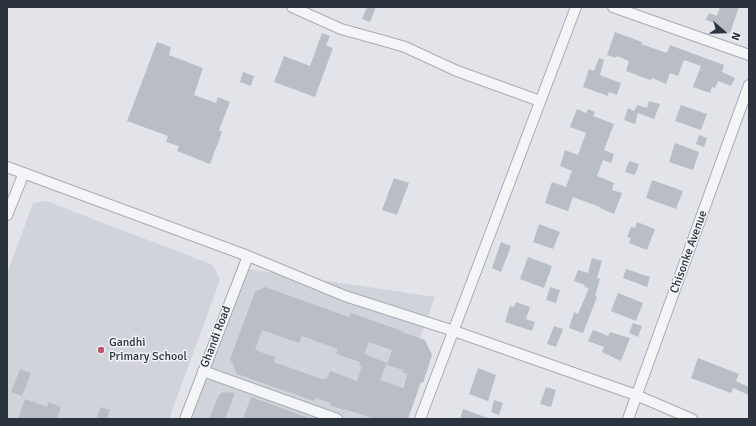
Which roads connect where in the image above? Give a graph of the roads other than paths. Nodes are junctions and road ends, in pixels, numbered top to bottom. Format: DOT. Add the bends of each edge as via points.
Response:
graph roads {
  1 [pos="292,7"];
  2 [pos="576,7"];
  3 [pos="613,7"];
  4 [pos="749,54"];
  5 [pos="749,85"];
  6 [pos="540,101"];
  7 [pos="7,166"];
  8 [pos="24,173"];
  9 [pos="7,215"];
  10 [pos="248,256"];
  11 [pos="454,331"];
  12 [pos="203,371"];
  13 [pos="636,395"];
  14 [pos="185,419"];
  15 [pos="337,419"];
  16 [pos="420,419"];
  17 [pos="628,419"];
  18 [pos="692,419"];
  1 -- 6 [label="street" via="342,29 405,47 457,71"];
  2 -- 6 [label="street"];
  3 -- 4 [label="street"];
  5 -- 13 [label="street, Chisonke Avenue"];
  6 -- 11 [label="street"];
  7 -- 8 [label="street"];
  8 -- 9 [label="street"];
  8 -- 10 [label="street"];
  10 -- 11 [label="street" via="345,296"];
  10 -- 12 [label="street, Ghandi Road"];
  11 -- 13 [label="street"];
  11 -- 16 [label="street"];
  12 -- 14 [label="street, Ghandi Road"];
  12 -- 15 [label="street"];
  13 -- 17 [label="street, Chisonke Avenue"];
  13 -- 18 [label="street"];
}
